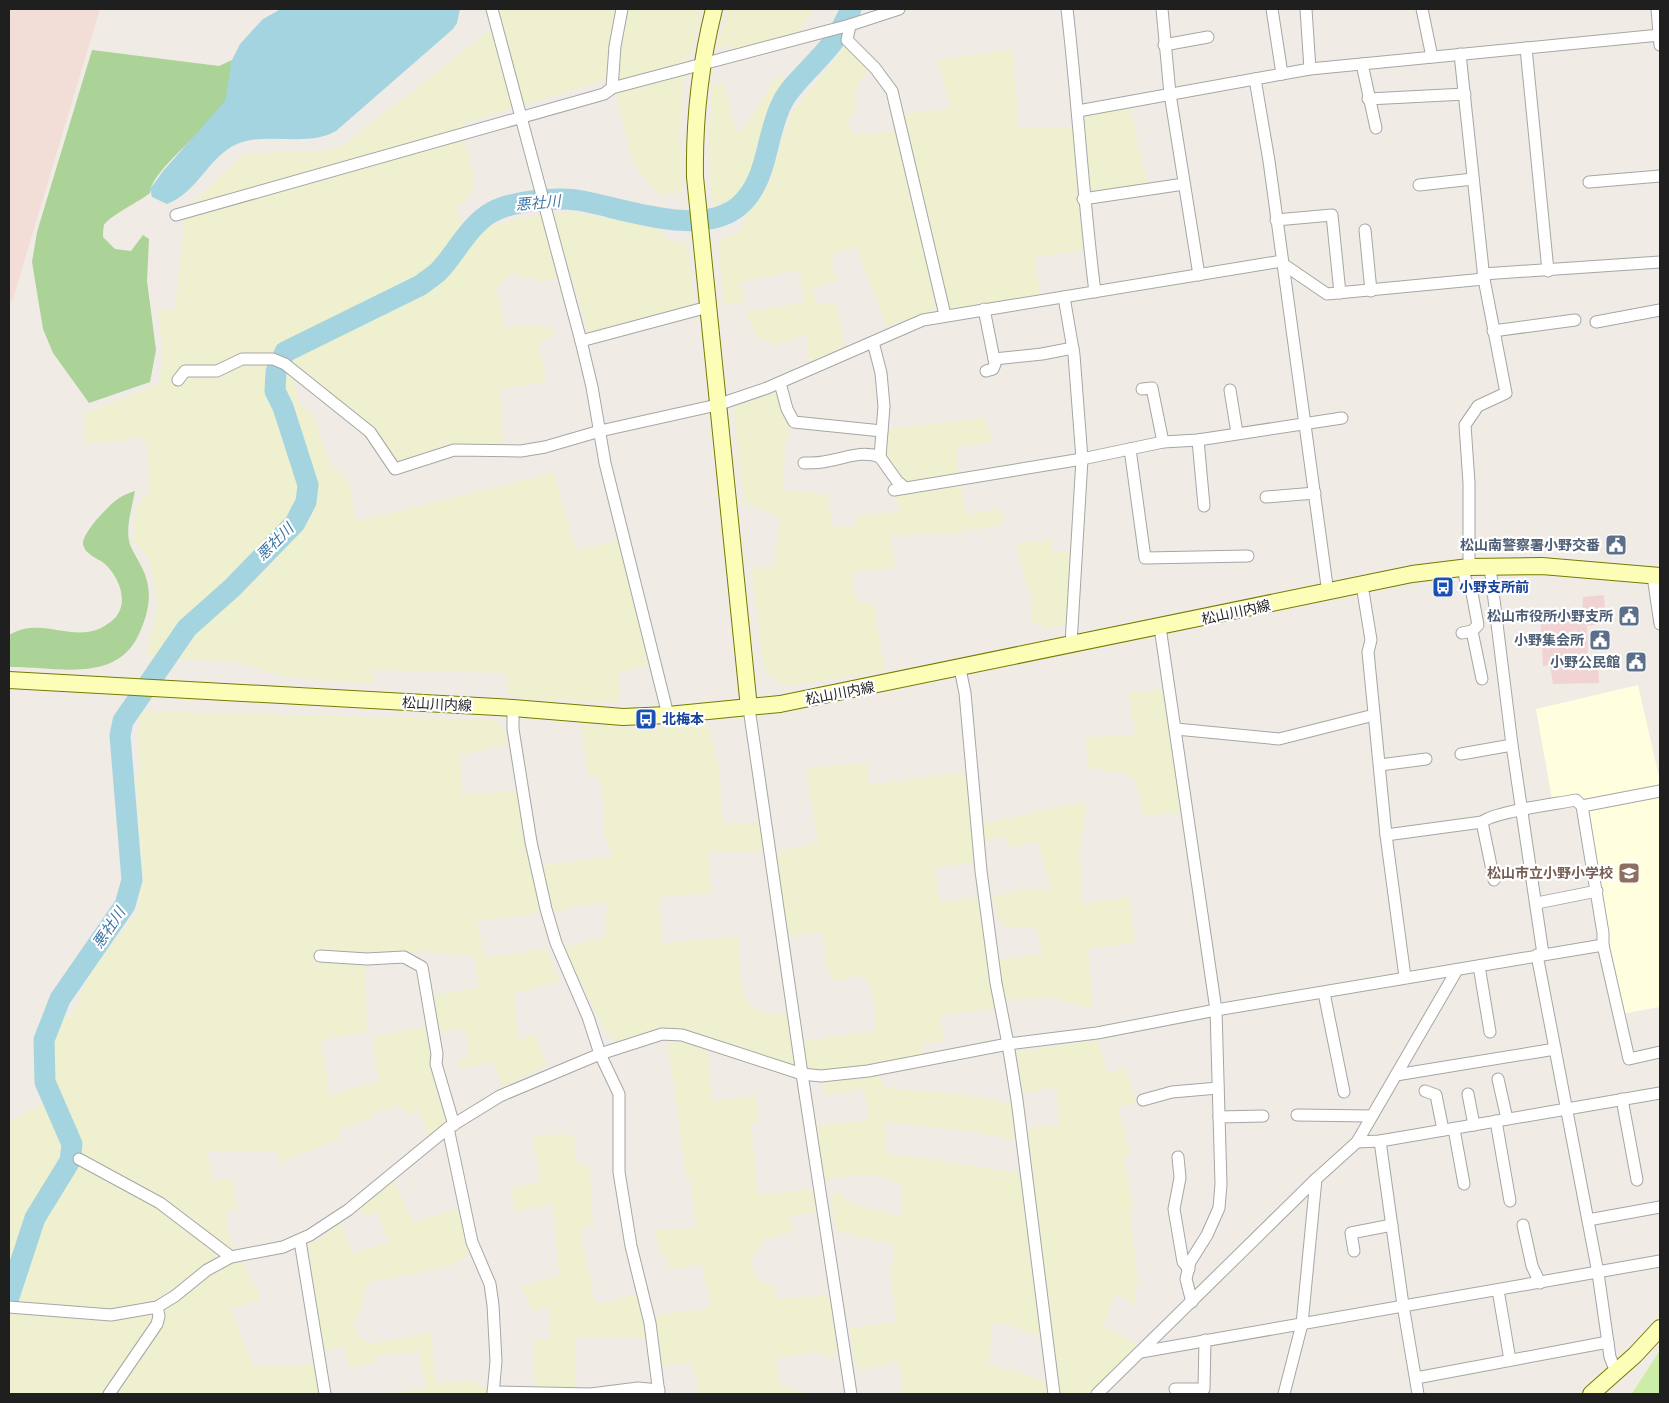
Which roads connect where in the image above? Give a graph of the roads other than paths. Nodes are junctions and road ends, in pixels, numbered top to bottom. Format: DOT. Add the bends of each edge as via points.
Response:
graph roads {
  1 [pos="492,9"];
  2 [pos="622,9"];
  3 [pos="714,9"];
  4 [pos="899,9"];
  5 [pos="1067,9"];
  6 [pos="1162,9"];
  7 [pos="1272,9"];
  8 [pos="1306,9"];
  9 [pos="1422,9"];
  10 [pos="1657,9"];
  11 [pos="847,25"];
  12 [pos="1208,37"];
  13 [pos="1660,38"];
  14 [pos="1164,45"];
  15 [pos="1526,48"];
  16 [pos="1460,54"];
  17 [pos="1432,57"];
  18 [pos="702,64"];
  19 [pos="1362,64"];
  20 [pos="1310,69"];
  21 [pos="1282,74"];
  22 [pos="1255,79"];
  23 [pos="612,88"];
  24 [pos="1170,94"];
  25 [pos="1465,94"];
  26 [pos="1368,98"];
  27 [pos="1078,111"];
  28 [pos="520,116"];
  29 [pos="1376,128"];
  30 [pos="1660,176"];
  31 [pos="1473,179"];
  32 [pos="1589,182"];
  33 [pos="1184,184"];
  34 [pos="1419,185"];
  35 [pos="1083,199"];
  36 [pos="176,215"];
  37 [pos="1276,220"];
  38 [pos="1365,230"];
  39 [pos="1283,262"];
  40 [pos="1660,262"];
  41 [pos="1548,271"];
  42 [pos="1199,275"];
  43 [pos="1484,277"];
  44 [pos="1371,290"];
  45 [pos="1095,292"];
  46 [pos="1340,293"];
  47 [pos="1064,298"];
  48 [pos="708,307"];
  49 [pos="984,309"];
  50 [pos="1660,310"];
  51 [pos="945,315"];
  52 [pos="1575,320"];
  53 [pos="1596,322"];
  54 [pos="1493,331"];
  55 [pos="581,340"];
  56 [pos="874,342"];
  57 [pos="1073,348"];
  58 [pos="994,359"];
  59 [pos="986,372"];
  60 [pos="178,380"];
  61 [pos="780,383"];
  62 [pos="1142,389"];
  63 [pos="1230,390"];
  64 [pos="717,405"];
  65 [pos="1342,418"];
  66 [pos="1306,425"];
  67 [pos="600,431"];
  68 [pos="882,431"];
  69 [pos="1237,433"];
  70 [pos="1198,440"];
  71 [pos="1163,442"];
  72 [pos="1130,449"];
  73 [pos="880,457"];
  74 [pos="1082,459"];
  75 [pos="804,463"];
  76 [pos="1315,493"];
  77 [pos="1266,496"];
  78 [pos="1204,506"];
  79 [pos="1248,556"];
  80 [pos="1466,567"];
  81 [pos="1490,567"];
  82 [pos="1657,576"];
  83 [pos="1362,585"];
  84 [pos="1328,593"];
  85 [pos="1660,624"];
  86 [pos="1160,628"];
  87 [pos="1071,644"];
  88 [pos="960,669"];
  89 [pos="1482,679"];
  90 [pos="9,680"];
  91 [pos="514,708"];
  92 [pos="749,708"];
  93 [pos="1374,714"];
  94 [pos="668,716"];
  95 [pos="1176,729"];
  96 [pos="1512,745"];
  97 [pos="1461,754"];
  98 [pos="1426,759"];
  99 [pos="1380,765"];
  100 [pos="1660,791"];
  101 [pos="1582,806"];
  102 [pos="1522,810"];
  103 [pos="1482,822"];
  104 [pos="1386,835"];
  105 [pos="1494,880"];
  106 [pos="1597,891"];
  107 [pos="1537,903"];
  108 [pos="1603,945"];
  109 [pos="1540,954"];
  110 [pos="320,956"];
  111 [pos="1479,966"];
  112 [pos="1457,970"];
  113 [pos="1405,977"];
  114 [pos="1324,993"];
  115 [pos="1216,1010"];
  116 [pos="1490,1032"];
  117 [pos="1008,1044"];
  118 [pos="1555,1049"];
  119 [pos="1660,1052"];
  120 [pos="600,1054"];
  121 [pos="802,1074"];
  122 [pos="1396,1075"];
  123 [pos="1498,1079"];
  124 [pos="1218,1088"];
  125 [pos="1425,1091"];
  126 [pos="1344,1092"];
  127 [pos="1660,1093"];
  128 [pos="1468,1094"];
  129 [pos="1622,1099"];
  130 [pos="1144,1100"];
  131 [pos="1566,1108"];
  132 [pos="1297,1115"];
  133 [pos="1263,1116"];
  134 [pos="1372,1116"];
  135 [pos="1219,1117"];
  136 [pos="1502,1120"];
  137 [pos="1474,1125"];
  138 [pos="451,1126"];
  139 [pos="1448,1129"];
  140 [pos="1380,1141"];
  141 [pos="1357,1142"];
  142 [pos="1178,1157"];
  143 [pos="79,1160"];
  144 [pos="1316,1179"];
  145 [pos="1637,1180"];
  146 [pos="1464,1184"];
  147 [pos="1510,1201"];
  148 [pos="1660,1207"];
  149 [pos="1588,1220"];
  150 [pos="1392,1225"];
  151 [pos="1523,1225"];
  152 [pos="300,1241"];
  153 [pos="1354,1251"];
  154 [pos="231,1257"];
  155 [pos="1660,1261"];
  156 [pos="1189,1269"];
  157 [pos="1598,1274"];
  158 [pos="1540,1283"];
  159 [pos="1498,1290"];
  160 [pos="1192,1302"];
  161 [pos="1403,1305"];
  162 [pos="11,1307"];
  163 [pos="157,1307"];
  164 [pos="1302,1324"];
  165 [pos="1660,1328"];
  166 [pos="1205,1340"];
  167 [pos="1608,1342"];
  168 [pos="1141,1352"];
  169 [pos="1510,1360"];
  170 [pos="1616,1372"];
  171 [pos="1416,1378"];
  172 [pos="1174,1389"];
  173 [pos="659,1392"];
  174 [pos="493,1393"];
  175 [pos="109,1394"];
  176 [pos="325,1394"];
  177 [pos="851,1394"];
  178 [pos="1054,1394"];
  179 [pos="1097,1394"];
  180 [pos="1284,1394"];
  181 [pos="1418,1394"];
  182 [pos="1591,1394"];
  1 -- 28 [label="street"];
  2 -- 23 [label="street" via="614,46"];
  3 -- 18 [label="main road"];
  4 -- 11 [label="street"];
  5 -- 27 [label="street"];
  6 -- 14 [label="street"];
  7 -- 21 [label="street"];
  8 -- 20 [label="street"];
  9 -- 17 [label="street"];
  10 -- 13 [label="street"];
  11 -- 18 [label="street"];
  11 -- 51 [label="street" via="847,40 892,91"];
  12 -- 14 [label="street"];
  13 -- 15 [label="street"];
  14 -- 24 [label="street"];
  15 -- 16 [label="street"];
  15 -- 41 [label="street"];
  16 -- 17 [label="street"];
  16 -- 25 [label="street"];
  17 -- 19 [label="street"];
  18 -- 23 [label="street"];
  18 -- 48 [label="main road" via="694,142"];
  19 -- 20 [label="street"];
  19 -- 26 [label="street"];
  20 -- 21 [label="street"];
  21 -- 22 [label="street"];
  22 -- 24 [label="street"];
  22 -- 37 [label="street"];
  23 -- 28 [label="street" via="604,94"];
  24 -- 27 [label="street"];
  24 -- 33 [label="street"];
  25 -- 26 [label="street"];
  25 -- 31 [label="street"];
  26 -- 29 [label="street"];
  27 -- 35 [label="street"];
  28 -- 36 [label="street"];
  28 -- 55 [label="street"];
  30 -- 32 [label="street"];
  31 -- 34 [label="street"];
  31 -- 43 [label="street"];
  33 -- 35 [label="street"];
  33 -- 42 [label="street"];
  35 -- 45 [label="street"];
  37 -- 39 [label="street"];
  37 -- 46 [label="street" via="1332,215"];
  38 -- 44 [label="street"];
  39 -- 42 [label="street"];
  39 -- 46 [label="street" via="1327,294"];
  39 -- 66 [label="street"];
  40 -- 41 [label="street"];
  41 -- 43 [label="street"];
  42 -- 45 [label="street"];
  43 -- 44 [label="street"];
  43 -- 54 [label="street"];
  44 -- 46 [label="street"];
  45 -- 47 [label="street"];
  47 -- 49 [label="street"];
  47 -- 57 [label="street"];
  48 -- 55 [label="street"];
  48 -- 64 [label="main road"];
  49 -- 51 [label="street"];
  49 -- 58 [label="street"];
  50 -- 53 [label="street"];
  51 -- 56 [label="street" via="923,320"];
  52 -- 54 [label="street"];
  54 -- 80 [label="street" via="1506,393 1478,406 1465,425 1469,482"];
  55 -- 67 [label="street"];
  56 -- 61 [label="street"];
  56 -- 68 [label="street" via="884,406"];
  57 -- 58 [label="street"];
  57 -- 74 [label="street"];
  58 -- 59 [label="street" via="993,369"];
  60 -- 67 [label="street" via="185,371 217,371 242,359 273,359 285,364 370,432 395,469 454,450 521,451"];
  61 -- 64 [label="street"];
  61 -- 68 [label="street" via="794,422"];
  62 -- 71 [label="street" via="1152,388"];
  63 -- 69 [label="street"];
  64 -- 67 [label="street"];
  64 -- 92 [label="main road"];
  65 -- 66 [label="street"];
  66 -- 69 [label="street"];
  66 -- 76 [label="street"];
  67 -- 94 [label="street"];
  68 -- 73 [label="street"];
  69 -- 70 [label="street"];
  70 -- 71 [label="street"];
  70 -- 78 [label="street"];
  71 -- 72 [label="street"];
  72 -- 74 [label="street"];
  72 -- 79 [label="street" via="1145,558"];
  73 -- 74 [label="street" via="900,489"];
  73 -- 75 [label="street" via="855,455 827,462"];
  74 -- 87 [label="street"];
  76 -- 77 [label="street"];
  76 -- 84 [label="street"];
  80 -- 81 [label="main road, 松山川内線"];
  80 -- 83 [label="main road, 松山川内線"];
  80 -- 89 [label="street" via="1465,578 1472,593 1478,625 1467,632"];
  81 -- 82 [label="main road, 松山川内線" via="1542,566"];
  81 -- 96 [label="street"];
  82 -- 85 [label="street"];
  83 -- 84 [label="main road, 松山川内線"];
  83 -- 93 [label="street" via="1371,640 1368,652"];
  84 -- 86 [label="main road, 松山川内線"];
  86 -- 87 [label="main road, 松山川内線"];
  86 -- 95 [label="street"];
  87 -- 88 [label="main road, 松山川内線"];
  88 -- 92 [label="main road, 松山川内線"];
  88 -- 117 [label="street" via="965,692 981,871"];
  90 -- 91 [label="main road, 松山川内線"];
  91 -- 94 [label="main road, 松山川内線" via="623,717"];
  91 -- 120 [label="street" via="514,729 531,842 546,910"];
  92 -- 94 [label="main road, 松山川内線"];
  92 -- 121 [label="street"];
  93 -- 95 [label="street" via="1279,740"];
  93 -- 99 [label="street"];
  95 -- 115 [label="street"];
  96 -- 97 [label="street"];
  96 -- 102 [label="street"];
  98 -- 99 [label="street"];
  99 -- 104 [label="street"];
  100 -- 101 [label="street"];
  101 -- 102 [label="street" via="1576,800"];
  101 -- 106 [label="street"];
  102 -- 103 [label="street"];
  102 -- 107 [label="street"];
  103 -- 104 [label="street"];
  103 -- 105 [label="street"];
  104 -- 113 [label="street"];
  106 -- 107 [label="street"];
  106 -- 108 [label="street"];
  107 -- 109 [label="street"];
  108 -- 109 [label="street"];
  108 -- 119 [label="street" via="1629,1059"];
  109 -- 111 [label="street"];
  109 -- 118 [label="street"];
  110 -- 138 [label="street" via="367,959 404,956 422,967 436,1064"];
  111 -- 112 [label="street"];
  111 -- 116 [label="street"];
  112 -- 113 [label="street"];
  112 -- 122 [label="street"];
  113 -- 114 [label="street"];
  114 -- 115 [label="street"];
  114 -- 126 [label="street"];
  115 -- 117 [label="street" via="1097,1033"];
  115 -- 124 [label="street"];
  117 -- 121 [label="street" via="868,1071 821,1076"];
  117 -- 178 [label="street"];
  118 -- 122 [label="street"];
  118 -- 131 [label="street"];
  120 -- 121 [label="street" via="662,1034 682,1035"];
  120 -- 138 [label="street" via="500,1096"];
  120 -- 173 [label="street" via="619,1094 619,1172 631,1246 650,1323"];
  121 -- 177 [label="street"];
  122 -- 134 [label="street"];
  123 -- 136 [label="street"];
  124 -- 130 [label="street" via="1172,1092"];
  124 -- 135 [label="street"];
  125 -- 139 [label="street" via="1436,1095"];
  127 -- 129 [label="street"];
  128 -- 137 [label="street"];
  129 -- 131 [label="street"];
  129 -- 145 [label="street"];
  131 -- 136 [label="street"];
  131 -- 149 [label="street"];
  132 -- 134 [label="street"];
  133 -- 135 [label="street"];
  134 -- 141 [label="street"];
  135 -- 156 [label="street" via="1219,1208"];
  136 -- 137 [label="street"];
  136 -- 147 [label="street"];
  137 -- 139 [label="street"];
  138 -- 152 [label="street" via="348,1210"];
  138 -- 174 [label="street" via="472,1242 491,1291 496,1361"];
  139 -- 140 [label="street"];
  139 -- 146 [label="street"];
  140 -- 141 [label="street"];
  140 -- 150 [label="street"];
  141 -- 144 [label="street"];
  142 -- 156 [label="street" via="1180,1178 1174,1209 1184,1262"];
  143 -- 154 [label="street" via="154,1200"];
  144 -- 160 [label="street"];
  144 -- 164 [label="street"];
  148 -- 149 [label="street"];
  149 -- 157 [label="street"];
  150 -- 153 [label="street" via="1351,1232"];
  150 -- 161 [label="street"];
  151 -- 158 [label="street" via="1532,1266"];
  152 -- 154 [label="street"];
  152 -- 176 [label="street"];
  154 -- 163 [label="street" via="207,1270"];
  155 -- 157 [label="street"];
  156 -- 160 [label="street" via="1186,1279"];
  157 -- 158 [label="street"];
  157 -- 167 [label="street"];
  158 -- 159 [label="street"];
  159 -- 161 [label="street"];
  159 -- 169 [label="street"];
  160 -- 168 [label="street"];
  161 -- 164 [label="street"];
  161 -- 171 [label="street"];
  162 -- 163 [label="street" via="111,1316"];
  163 -- 175 [label="street" via="157,1324"];
  164 -- 166 [label="street"];
  164 -- 180 [label="street"];
  165 -- 170 [label="main road"];
  166 -- 168 [label="street"];
  166 -- 172 [label="street" via="1204,1389"];
  167 -- 169 [label="street"];
  167 -- 170 [label="street"];
  168 -- 179 [label="street"];
  169 -- 171 [label="street"];
  170 -- 182 [label="main road"];
  171 -- 181 [label="street"];
  173 -- 174 [label="street" via="638,1388 591,1394"];
}
